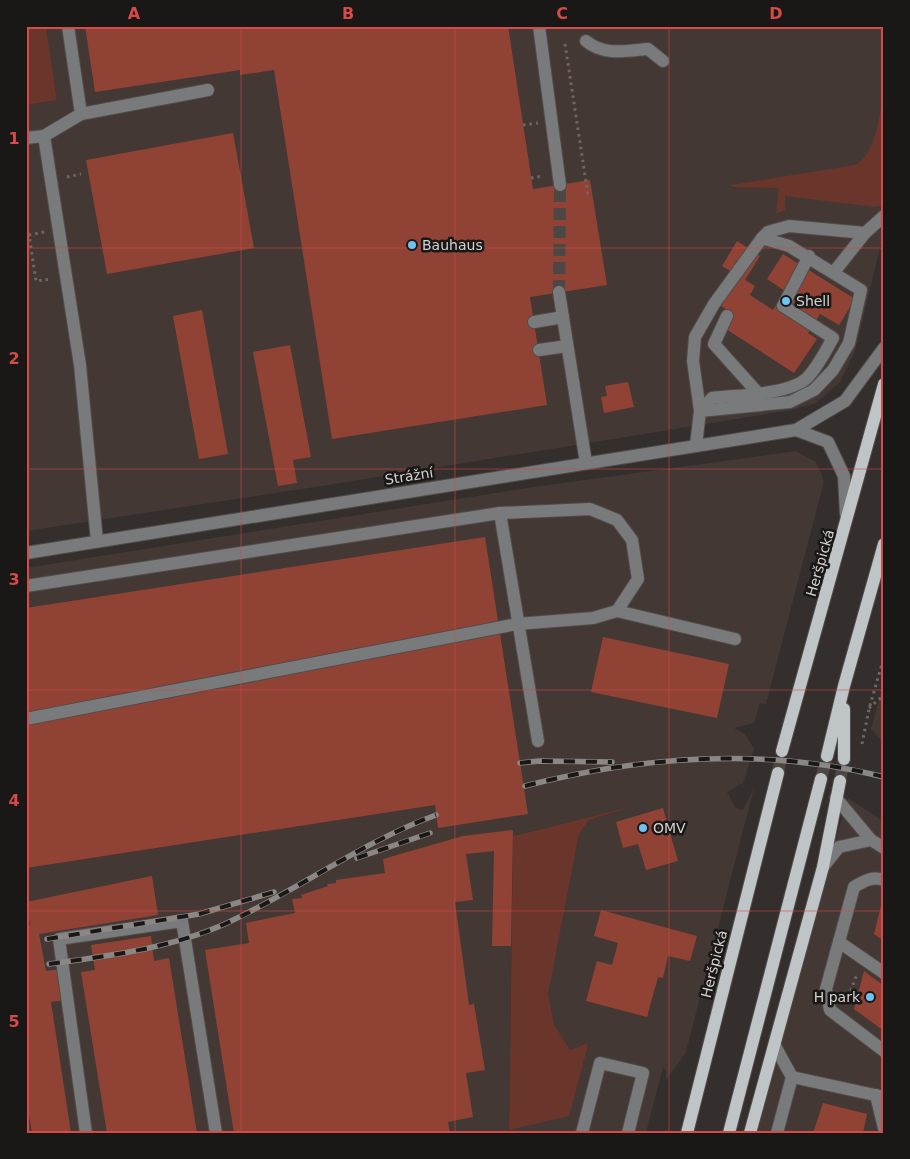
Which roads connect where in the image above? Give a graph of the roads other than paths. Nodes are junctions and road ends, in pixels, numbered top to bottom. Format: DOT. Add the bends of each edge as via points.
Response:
graph roads {
  1 [pos="68,26"];
  2 [pos="539,26"];
  3 [pos="586,40"];
  4 [pos="663,61"];
  5 [pos="208,90"];
  6 [pos="81,114"];
  7 [pos="44,136"];
  8 [pos="26,138"];
  9 [pos="560,185"];
  10 [pos="884,216"];
  11 [pos="865,232"];
  12 [pos="762,238"];
  13 [pos="809,256"];
  14 [pos="834,272"];
  15 [pos="559,292"];
  16 [pos="727,316"];
  17 [pos="563,317"];
  18 [pos="534,322"];
  19 [pos="567,346"];
  20 [pos="884,348"];
  21 [pos="539,350"];
  22 [pos="884,384"];
  23 [pos="757,392"];
  24 [pos="700,411"];
  25 [pos="796,430"];
  26 [pos="696,445"];
  27 [pos="586,463"];
  28 [pos="500,513"];
  29 [pos="847,524"];
  30 [pos="97,541"];
  31 [pos="884,544"];
  32 [pos="26,553"];
  33 [pos="26,586"];
  34 [pos="617,611"];
  35 [pos="517,624"];
  36 [pos="735,639"];
  37 [pos="844,686"];
  38 [pos="26,719"];
  39 [pos="538,741"];
  40 [pos="782,751"];
  41 [pos="827,756"];
  42 [pos="844,759"];
  43 [pos="778,773"];
  44 [pos="821,779"];
  45 [pos="840,781"];
  46 [pos="836,798"];
  47 [pos="872,840"];
  48 [pos="884,848"];
  49 [pos="823,867"];
  50 [pos="884,880"];
  51 [pos="839,942"];
  52 [pos="884,973"];
  53 [pos="774,1046"];
  54 [pos="884,1051"];
  55 [pos="792,1077"];
  56 [pos="880,1096"];
  57 [pos="884,1131"];
  58 [pos="86,1133"];
  59 [pos="216,1133"];
  60 [pos="582,1133"];
  61 [pos="628,1133"];
  62 [pos="687,1133"];
  63 [pos="729,1133"];
  64 [pos="750,1133"];
  65 [pos="777,1133"];
  1 -- 6 [label="street"];
  2 -- 9 [label="street"];
  3 -- 4 [label="street" via="597,50 648,49"];
  5 -- 6 [label="street"];
  6 -- 7 [label="street"];
  7 -- 8 [label="street"];
  7 -- 30 [label="street" via="80,365"];
  10 -- 11 [label="street"];
  11 -- 12 [label="street" via="789,226 768,232"];
  11 -- 14 [label="street"];
  12 -- 13 [label="street"];
  12 -- 24 [label="street" via="714,304 695,337 693,361"];
  13 -- 14 [label="street"];
  13 -- 23 [label="street" via="783,306 833,338 806,379 788,388"];
  14 -- 24 [label="street" via="861,290 849,343 833,370 814,390 790,402"];
  15 -- 17 [label="street"];
  16 -- 23 [label="street" via="714,344"];
  17 -- 18 [label="street"];
  17 -- 19 [label="street"];
  19 -- 21 [label="street"];
  19 -- 27 [label="street"];
  20 -- 25 [label="street, Strážní" via="845,401"];
  22 -- 29 [label="main road, Heršpická"];
  23 -- 24 [label="street" via="712,398"];
  24 -- 26 [label="street"];
  25 -- 26 [label="street, Strážní"];
  25 -- 29 [label="street, Strážní" via="828,442 844,476"];
  26 -- 27 [label="street, Strážní"];
  27 -- 30 [label="street, Strážní"];
  28 -- 33 [label="street"];
  28 -- 34 [label="street" via="590,509 617,520 632,540 638,579"];
  28 -- 35 [label="street"];
  29 -- 40 [label="main road, Heršpická"];
  30 -- 32 [label="street, Strážní"];
  31 -- 37 [label="main road"];
  34 -- 35 [label="street" via="593,618"];
  34 -- 36 [label="street"];
  35 -- 38 [label="street"];
  35 -- 39 [label="street"];
  37 -- 41 [label="main road"];
  37 -- 42 [label="main road"];
  43 -- 62 [label="main road, Heršpická"];
  44 -- 63 [label="main road"];
  45 -- 46 [label="main road"];
  46 -- 47 [label="street"];
  46 -- 49 [label="main road"];
  47 -- 48 [label="street"];
  47 -- 49 [label="street" via="839,847"];
  49 -- 53 [label="main road"];
  50 -- 51 [label="street" via="866,880 854,887"];
  51 -- 52 [label="street"];
  51 -- 54 [label="street" via="826,989 830,1010"];
  53 -- 55 [label="street"];
  53 -- 64 [label="main road"];
  55 -- 56 [label="street"];
  55 -- 65 [label="street"];
  56 -- 57 [label="street"];
  58 -- 59 [label="street" via="59,939 182,921"];
  60 -- 61 [label="street" via="600,1063 643,1073"];
}
